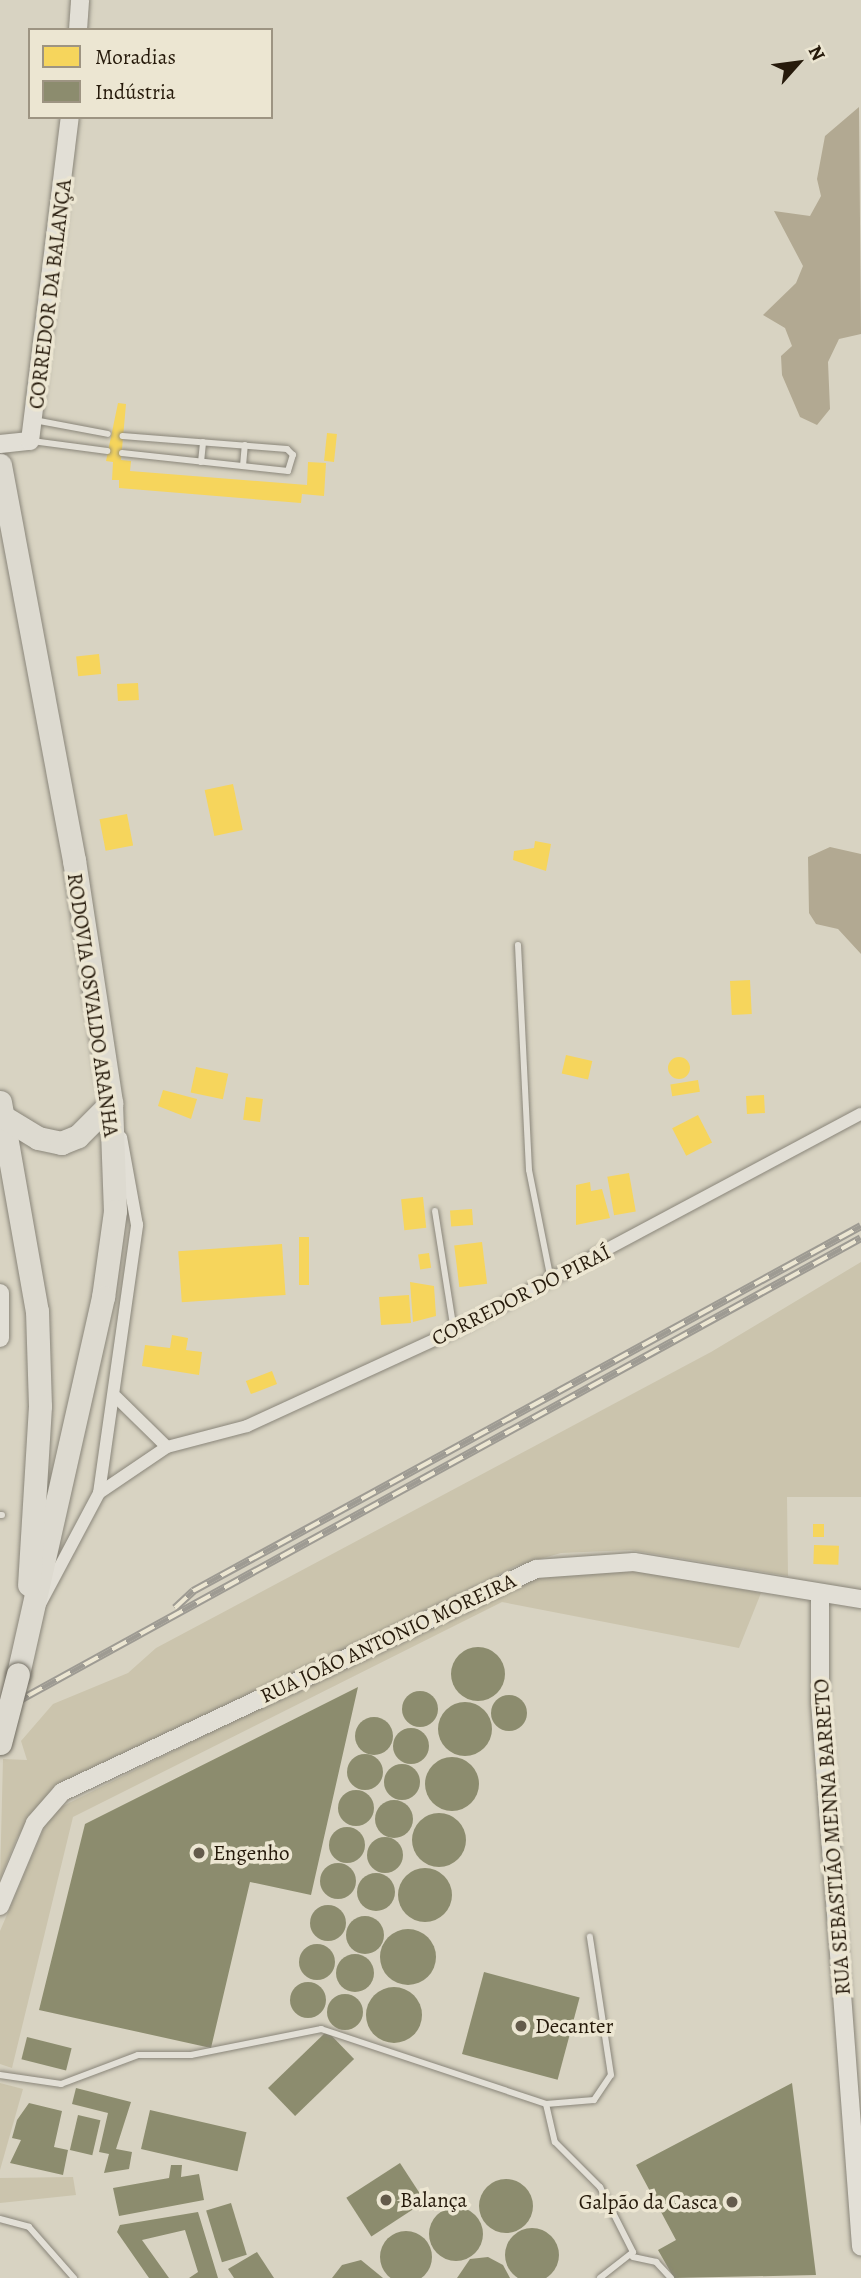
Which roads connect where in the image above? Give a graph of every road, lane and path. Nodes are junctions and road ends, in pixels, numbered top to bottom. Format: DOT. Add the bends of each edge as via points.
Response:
graph roads {
  1 [pos="80,0"];
  2 [pos="78,28"];
  3 [pos="70,119"];
  4 [pos="34,420"];
  5 [pos="108,433"];
  6 [pos="123,436"];
  7 [pos="30,441"];
  8 [pos="203,442"];
  9 [pos="0,444"];
  10 [pos="245,445"];
  11 [pos="107,451"];
  12 [pos="122,453"];
  13 [pos="201,462"];
  14 [pos="0,465"];
  15 [pos="243,466"];
  16 [pos="518,945"];
  17 [pos="111,1103"];
  18 [pos="1,1109"];
  19 [pos="861,1114"];
  20 [pos="435,1211"];
  21 [pos="551,1281"];
  22 [pos="0,1293"];
  23 [pos="454,1331"];
  24 [pos="0,1338"];
  25 [pos="116,1397"];
  26 [pos="167,1447"];
  27 [pos="99,1493"];
  28 [pos="820,1595"];
  29 [pos="861,1599"];
  30 [pos="33,1618"];
  31 [pos="0,1743"];
  32 [pos="0,1906"];
  33 [pos="590,1937"];
  34 [pos="0,2075"];
  35 [pos="546,2104"];
  36 [pos="0,2220"];
  37 [pos="861,2246"];
  38 [pos="633,2257"];
  39 [pos="74,2278"];
  40 [pos="600,2278"];
  41 [pos="671,2278"];
  1 -- 2 [label="main road"];
  3 -- 4 [label="main road, CORREDOR DA BALANÇA"];
  4 -- 5 [label="lane"];
  4 -- 7 [label="main road, CORREDOR DA BALANÇA"];
  6 -- 8 [label="lane"];
  7 -- 9 [label="main road"];
  7 -- 11 [label="lane"];
  8 -- 10 [label="lane"];
  8 -- 13 [label="lane"];
  10 -- 15 [label="lane"];
  10 -- 15 [label="lane" via="287,449 293,455 288,471"];
  12 -- 13 [label="lane"];
  13 -- 15 [label="lane"];
  14 -- 17 [label="highway, RODOVIA OSVALDO ARANHA" via="74,860"];
  16 -- 21 [label="lane" via="529,1170"];
  17 -- 18 [label="highway" via="78,1136 61,1143 38,1138"];
  17 -- 25 [label="street" via="137,1224"];
  17 -- 30 [label="highway, RODOVIA OSVALDO ARANHA" via="115,1211 103,1297"];
  18 -- 30 [label="highway, RODOVIA OSVALDO ARANHA" via="37,1311"];
  19 -- 21 [label="street, CORREDOR DO PIRAÍ"];
  20 -- 23 [label="lane"];
  21 -- 23 [label="street, CORREDOR DO PIRAÍ"];
  22 -- 24 [label="main road"];
  23 -- 26 [label="street, CORREDOR DO PIRAÍ" via="247,1426"];
  25 -- 26 [label="street"];
  25 -- 27 [label="street"];
  26 -- 27 [label="street, CORREDOR DO PIRAÍ"];
  27 -- 30 [label="street"];
  28 -- 29 [label="main road, RUA JOÃO ANTONIO MOREIRA"];
  28 -- 32 [label="main road, RUA JOÃO ANTONIO MOREIRA" via="634,1562 536,1569 62,1792 35,1823"];
  28 -- 37 [label="main road, RUA SEBASTIÃO MENNA BARRETO" via="820,1702"];
  30 -- 31 [label="highway, RODOVIA OSVALDO ARANHA, bridge"];
  33 -- 35 [label="lane" via="611,2075 594,2100"];
  34 -- 35 [label="lane" via="61,2084 138,2055 191,2055 321,2029"];
  35 -- 38 [label="lane" via="555,2142 604,2193"];
  36 -- 39 [label="lane" via="29,2227"];
  38 -- 40 [label="lane"];
  38 -- 41 [label="lane" via="656,2262"];
}
